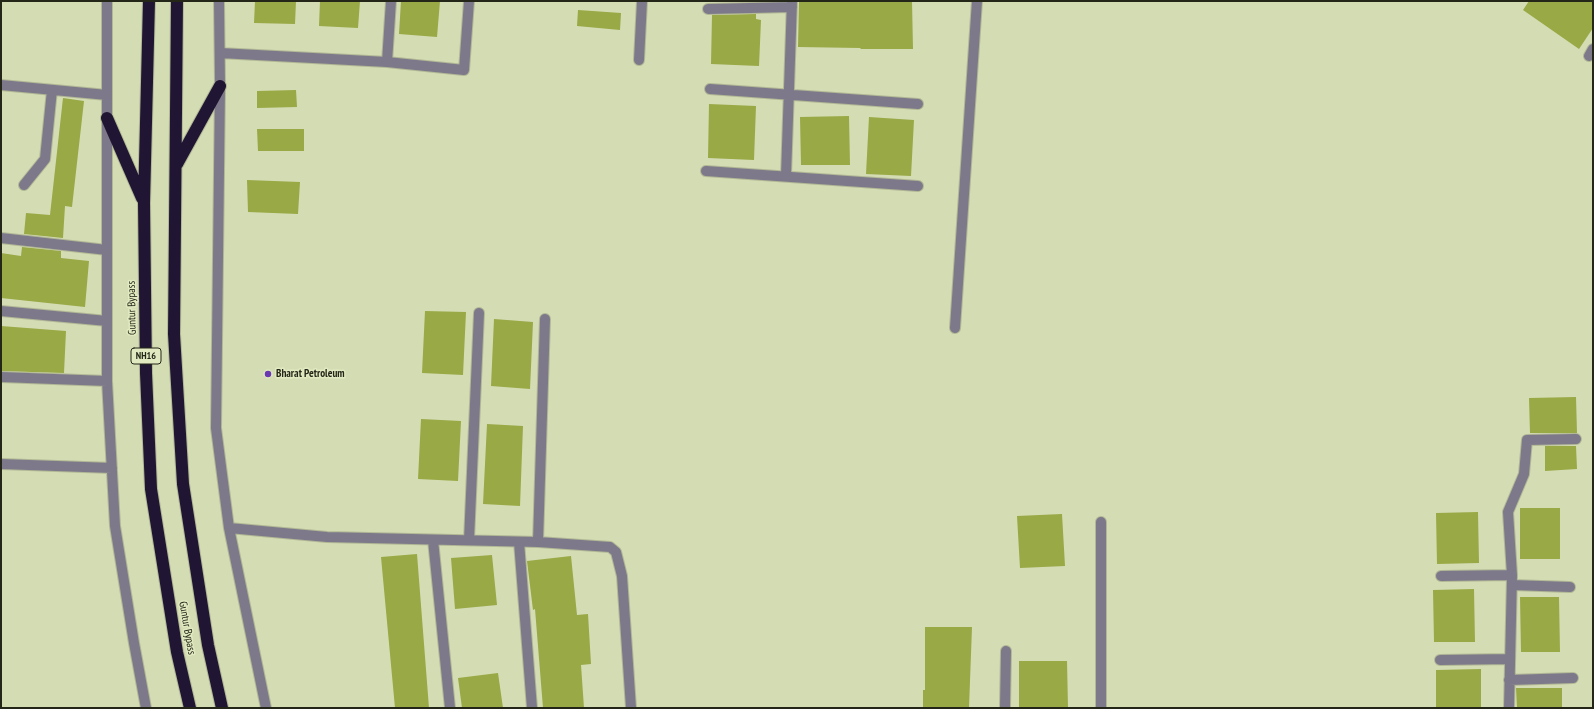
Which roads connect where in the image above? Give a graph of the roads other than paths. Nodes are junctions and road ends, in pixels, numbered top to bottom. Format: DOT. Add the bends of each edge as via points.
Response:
graph roads {
  1 [pos="107,1"];
  2 [pos="149,1"];
  3 [pos="177,1"];
  4 [pos="219,1"];
  5 [pos="391,1"];
  6 [pos="469,1"];
  7 [pos="642,1"];
  8 [pos="977,1"];
  9 [pos="792,4"];
  10 [pos="708,10"];
  11 [pos="220,52"];
  12 [pos="639,60"];
  13 [pos="387,62"];
  14 [pos="1,85"];
  15 [pos="220,86"];
  16 [pos="710,89"];
  17 [pos="52,90"];
  18 [pos="107,95"];
  19 [pos="789,95"];
  20 [pos="918,104"];
  21 [pos="107,118"];
  22 [pos="176,165"];
  23 [pos="706,171"];
  24 [pos="786,176"];
  25 [pos="24,185"];
  26 [pos="918,186"];
  27 [pos="144,203"];
  28 [pos="1,238"];
  29 [pos="107,250"];
  30 [pos="1,311"];
  31 [pos="479,313"];
  32 [pos="545,319"];
  33 [pos="107,321"];
  34 [pos="954,328"];
  35 [pos="1,377"];
  36 [pos="107,382"];
  37 [pos="1576,439"];
  38 [pos="1,464"];
  39 [pos="112,468"];
  40 [pos="1101,522"];
  41 [pos="229,528"];
  42 [pos="433,540"];
  43 [pos="469,540"];
  44 [pos="519,542"];
  45 [pos="538,542"];
  46 [pos="1441,576"];
  47 [pos="1512,580"];
  48 [pos="1570,587"];
  49 [pos="1006,652"];
  50 [pos="1510,659"];
  51 [pos="1440,660"];
  52 [pos="1573,678"];
  53 [pos="1509,680"];
  54 [pos="146,708"];
  55 [pos="190,708"];
  56 [pos="222,708"];
  57 [pos="266,708"];
  58 [pos="450,708"];
  59 [pos="532,708"];
  60 [pos="631,708"];
  61 [pos="1005,708"];
  62 [pos="1101,708"];
  63 [pos="1509,708"];
  1 -- 18 [label="street"];
  2 -- 27 [label="highway, Guntur Bypass / NH16"];
  3 -- 22 [label="highway, Guntur Bypass / NH16"];
  4 -- 11 [label="street"];
  5 -- 13 [label="street"];
  6 -- 13 [label="street" via="464,70"];
  7 -- 12 [label="street"];
  8 -- 34 [label="street"];
  9 -- 10 [label="street"];
  9 -- 19 [label="street"];
  11 -- 13 [label="street"];
  11 -- 15 [label="street"];
  14 -- 17 [label="street"];
  15 -- 22 [label="highway"];
  15 -- 41 [label="street" via="216,428"];
  16 -- 19 [label="street"];
  17 -- 18 [label="street"];
  17 -- 25 [label="street" via="45,159"];
  18 -- 21 [label="street"];
  19 -- 20 [label="street"];
  19 -- 24 [label="street"];
  21 -- 27 [label="highway"];
  21 -- 29 [label="street"];
  22 -- 56 [label="highway, Guntur Bypass / NH16" via="174,334 183,484 208,645"];
  23 -- 24 [label="street"];
  24 -- 26 [label="street"];
  27 -- 55 [label="highway, Guntur Bypass / NH16" via="146,373 151,489 177,652"];
  28 -- 29 [label="street"];
  29 -- 33 [label="street"];
  30 -- 33 [label="street"];
  31 -- 43 [label="street"];
  32 -- 45 [label="street"];
  33 -- 36 [label="street"];
  35 -- 36 [label="street"];
  36 -- 39 [label="street"];
  37 -- 47 [label="street" via="1527,440 1524,474 1508,512"];
  38 -- 39 [label="street"];
  39 -- 54 [label="street" via="115,526"];
  40 -- 62 [label="street"];
  41 -- 42 [label="street" via="327,537"];
  41 -- 57 [label="street"];
  42 -- 43 [label="street"];
  42 -- 58 [label="street"];
  43 -- 44 [label="street"];
  44 -- 45 [label="street"];
  44 -- 59 [label="street"];
  45 -- 60 [label="street" via="600,545 610,547 616,552 622,576"];
  46 -- 47 [label="street"];
  47 -- 48 [label="street"];
  47 -- 50 [label="street"];
  49 -- 61 [label="street"];
  50 -- 51 [label="street"];
  50 -- 53 [label="street"];
  52 -- 53 [label="street"];
  53 -- 63 [label="street"];
}
